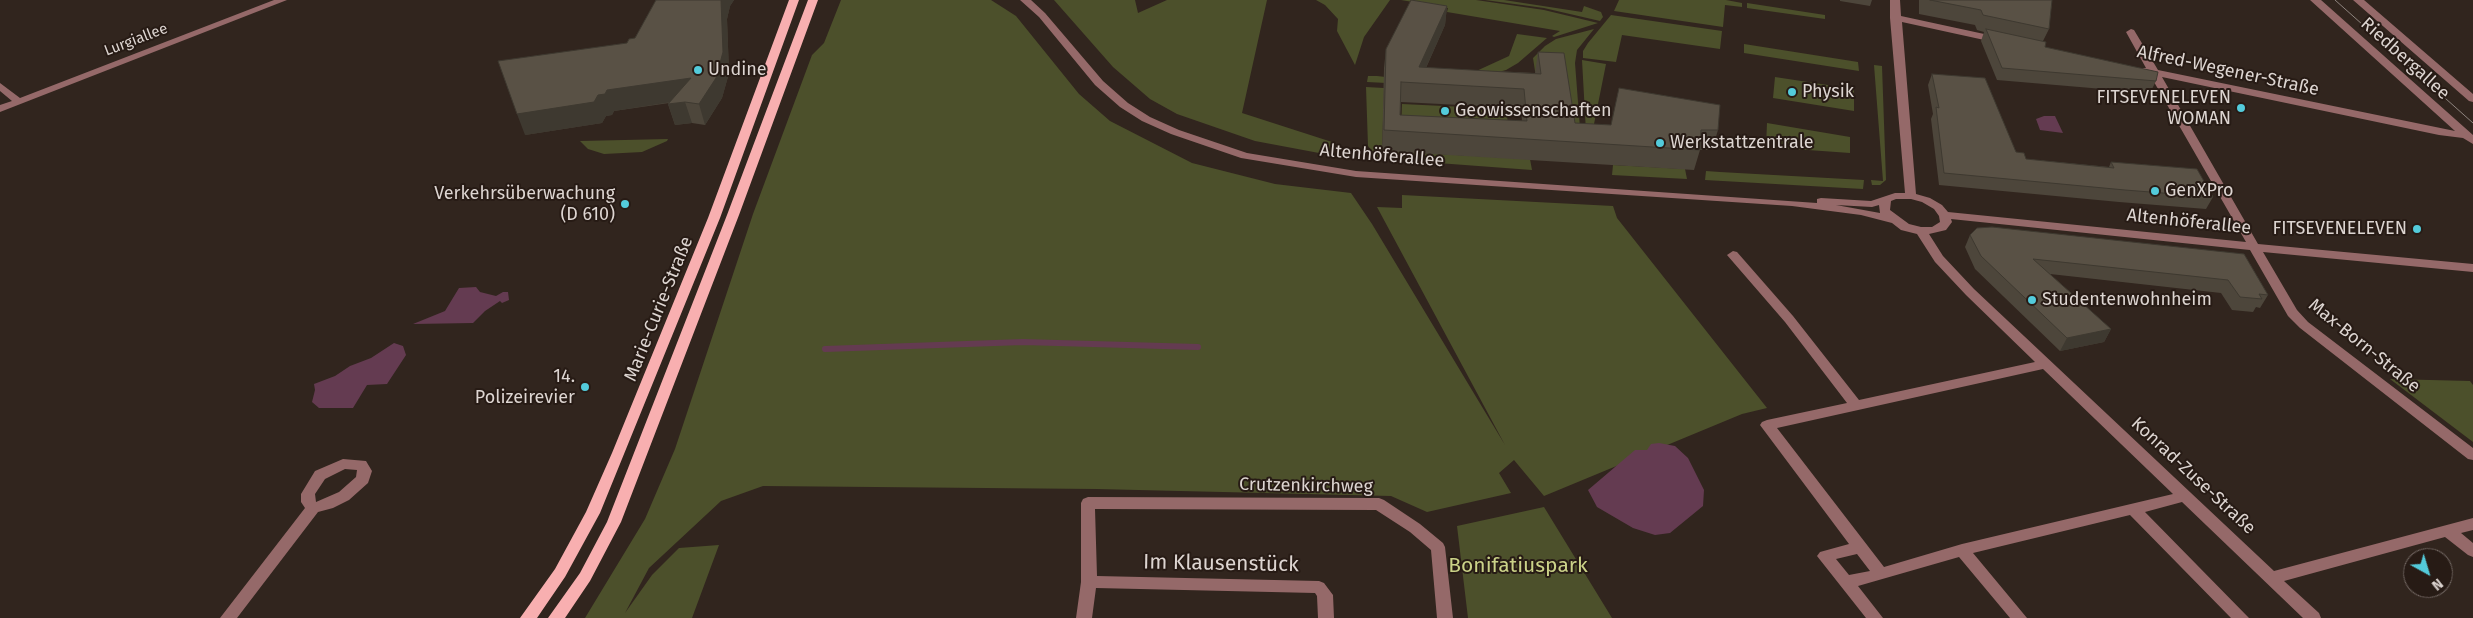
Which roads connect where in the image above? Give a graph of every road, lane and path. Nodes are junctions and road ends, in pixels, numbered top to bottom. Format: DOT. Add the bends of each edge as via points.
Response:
graph roads {
  1 [pos="282,0"];
  2 [pos="794,0"];
  3 [pos="813,0"];
  4 [pos="1025,0"];
  5 [pos="1895,0"];
  6 [pos="2315,0"];
  7 [pos="2358,0"];
  8 [pos="1895,18"];
  9 [pos="2131,32"];
  10 [pos="2010,42"];
  11 [pos="2135,68"];
  12 [pos="2154,72"];
  13 [pos="2455,83"];
  14 [pos="0,86"];
  15 [pos="2473,86"];
  16 [pos="2473,99"];
  17 [pos="19,102"];
  18 [pos="0,109"];
  19 [pos="2469,138"];
  20 [pos="1911,196"];
  21 [pos="1885,201"];
  22 [pos="1792,202"];
  23 [pos="1946,215"];
  24 [pos="1892,220"];
  25 [pos="1922,231"];
  26 [pos="2253,246"];
  27 [pos="1733,255"];
  28 [pos="2428,265"];
  29 [pos="2473,268"];
  30 [pos="2473,276"];
  31 [pos="2045,364"];
  32 [pos="1856,406"];
  33 [pos="2473,455"];
  34 [pos="2186,496"];
  35 [pos="313,508"];
  36 [pos="2133,509"];
  37 [pos="2473,524"];
  38 [pos="2449,532"];
  39 [pos="1860,547"];
  40 [pos="1962,550"];
  41 [pos="2473,551"];
  42 [pos="1881,574"];
  43 [pos="2272,578"];
  44 [pos="1089,582"];
  45 [pos="1847,582"];
  46 [pos="228,618"];
  47 [pos="528,618"];
  48 [pos="556,618"];
  49 [pos="1084,618"];
  50 [pos="1326,618"];
  51 [pos="1445,618"];
  52 [pos="1875,618"];
  53 [pos="2019,618"];
  54 [pos="2241,618"];
  55 [pos="2314,618"];
  1 -- 17 [label="street, Lurgiallee"];
  2 -- 47 [label="main road, Marie-Curie-Straße" via="714,218 619,453 588,522 560,573"];
  3 -- 48 [label="main road, Marie-Curie-Straße" via="734,215 614,522 585,577"];
  4 -- 22 [label="street, Altenhöferallee" via="1042,15 1099,83 1124,105 1175,132 1245,156 1356,174"];
  5 -- 8 [label="street"];
  6 -- 19 [label="street, Riedbergallee"];
  7 -- 13 [label="street, Riedbergallee"];
  8 -- 10 [label="street"];
  8 -- 20 [label="street"];
  9 -- 12 [label="street, Max-Born-Straße"];
  11 -- 12 [label="street, Alfred-Wegener-Straße"];
  12 -- 19 [label="street, Alfred-Wegener-Straße"];
  12 -- 26 [label="street, Max-Born-Straße"];
  13 -- 15 [label="street"];
  13 -- 16 [label="street, Riedbergallee"];
  14 -- 17 [label="street"];
  17 -- 18 [label="street, Lurgiallee"];
  20 -- 21 [label="street, Altenhöferallee" via="1895,196"];
  20 -- 23 [label="street, Altenhöferallee" via="1933,203"];
  21 -- 22 [label="street, Altenhöferallee" via="1872,204"];
  21 -- 24 [label="street" via="1884,210"];
  22 -- 24 [label="street, Altenhöferallee"];
  23 -- 25 [label="street" via="1942,227"];
  23 -- 26 [label="street, Altenhöferallee"];
  24 -- 25 [label="street, Altenhöferallee"];
  25 -- 31 [label="street, Konrad-Zuse-Straße" via="1938,259"];
  26 -- 28 [label="street, Altenhöferallee"];
  26 -- 33 [label="street, Max-Born-Straße" via="2292,313 2304,325"];
  27 -- 32 [label="street" via="1789,319"];
  28 -- 29 [label="street, Altenhöferallee"];
  28 -- 30 [label="street, Altenhöferallee"];
  31 -- 32 [label="street"];
  31 -- 34 [label="street, Konrad-Zuse-Straße"];
  32 -- 39 [label="street" via="1766,425"];
  34 -- 36 [label="street"];
  34 -- 43 [label="street, Konrad-Zuse-Straße"];
  35 -- 46 [label="street"];
  36 -- 40 [label="street"];
  36 -- 54 [label="street"];
  37 -- 38 [label="street"];
  38 -- 41 [label="street"];
  38 -- 43 [label="street"];
  39 -- 42 [label="street"];
  39 -- 45 [label="street" via="1825,556"];
  40 -- 42 [label="street"];
  40 -- 53 [label="street"];
  42 -- 45 [label="street"];
  43 -- 55 [label="street, Konrad-Zuse-Straße"];
  44 -- 49 [label="street"];
  44 -- 50 [label="street, Im Klausenstück" via="1319,587 1325,595"];
  44 -- 51 [label="street, Crutzenkirchweg" via="1088,503 1379,504 1438,547"];
  45 -- 52 [label="street"];
}
